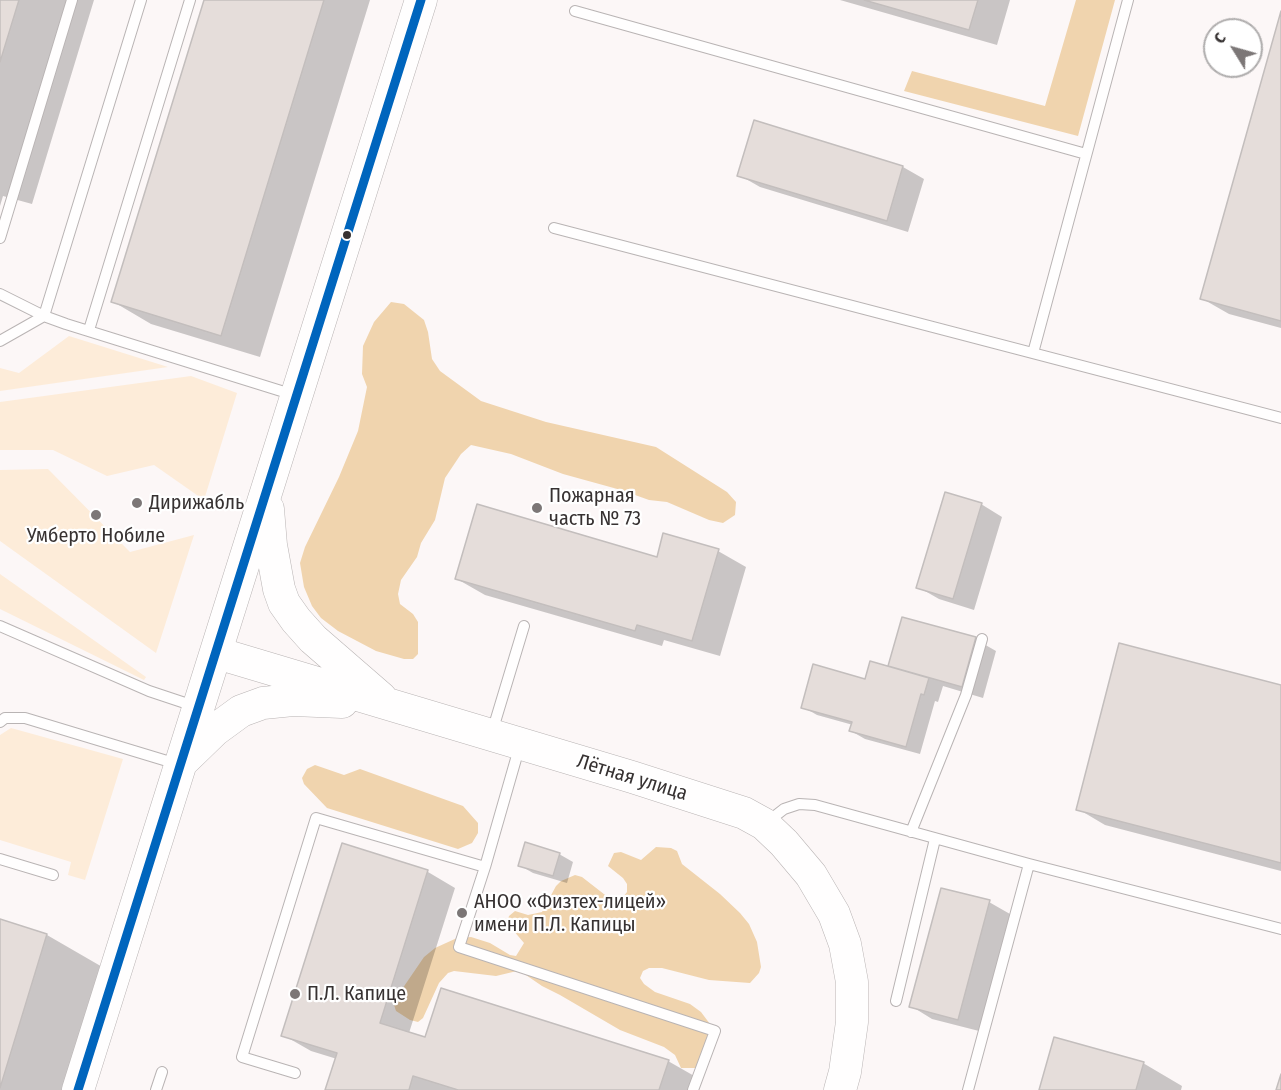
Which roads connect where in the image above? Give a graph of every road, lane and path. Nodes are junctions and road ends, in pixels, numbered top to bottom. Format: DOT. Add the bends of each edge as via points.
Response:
graph roads {
  1 [pos="72,0"];
  2 [pos="141,0"];
  3 [pos="190,0"];
  4 [pos="421,0"];
  5 [pos="1128,0"];
  6 [pos="574,11"];
  7 [pos="1086,154"];
  8 [pos="554,228"];
  9 [pos="0,238"];
  10 [pos="106,276"];
  11 [pos="118,280"];
  12 [pos="0,294"];
  13 [pos="44,316"];
  14 [pos="89,330"];
  15 [pos="0,341"];
  16 [pos="1033,353"];
  17 [pos="297,396"];
  18 [pos="1281,418"];
  19 [pos="267,492"];
  20 [pos="0,626"];
  21 [pos="524,626"];
  22 [pos="982,639"];
  23 [pos="217,653"];
  24 [pos="389,705"];
  25 [pos="199,708"];
  26 [pos="0,722"];
  27 [pos="491,735"];
  28 [pos="520,744"];
  29 [pos="181,764"];
  30 [pos="764,824"];
  31 [pos="911,832"];
  32 [pos="935,839"];
  33 [pos="0,859"];
  34 [pos="1029,864"];
  35 [pos="485,867"];
  36 [pos="53,875"];
  37 [pos="1281,929"];
  38 [pos="896,1001"];
  39 [pos="162,1072"];
  40 [pos="295,1073"];
  41 [pos="78,1090"];
  42 [pos="156,1090"];
  43 [pos="693,1090"];
  44 [pos="840,1090"];
  45 [pos="968,1090"];
  1 -- 9 [label="lane"];
  2 -- 13 [label="lane"];
  3 -- 10 [label="lane"];
  4 -- 17 [label="street"];
  5 -- 7 [label="lane"];
  6 -- 7 [label="lane"];
  7 -- 16 [label="lane"];
  8 -- 16 [label="lane"];
  10 -- 11 [label="lane"];
  10 -- 14 [label="lane"];
  12 -- 13 [label="lane"];
  13 -- 14 [label="lane"];
  13 -- 15 [label="lane"];
  14 -- 17 [label="lane"];
  16 -- 18 [label="lane"];
  17 -- 19 [label="street"];
  19 -- 23 [label="street"];
  19 -- 24 [label="street" via="271,545 284,603 313,639"];
  20 -- 25 [label="lane" via="149,691"];
  21 -- 27 [label="lane"];
  22 -- 31 [label="lane" via="966,695"];
  23 -- 24 [label="street, Лётная улица"];
  23 -- 25 [label="street"];
  24 -- 27 [label="street, Лётная улица"];
  24 -- 29 [label="street" via="292,700 263,703 241,711 215,730"];
  25 -- 29 [label="street"];
  26 -- 29 [label="lane" via="5,718 25,718"];
  27 -- 28 [label="street, Лётная улица"];
  28 -- 30 [label="street, Лётная улица" via="744,813"];
  28 -- 35 [label="lane"];
  29 -- 41 [label="street"];
  30 -- 31 [label="lane" via="784,809 799,804 816,805"];
  30 -- 44 [label="street, Лётная улица" via="811,875 834,914 845,944 852,982 852,1022"];
  31 -- 32 [label="lane"];
  32 -- 34 [label="lane"];
  32 -- 38 [label="lane"];
  33 -- 36 [label="lane"];
  34 -- 37 [label="lane"];
  34 -- 45 [label="lane"];
  35 -- 40 [label="lane" via="316,818 242,1058"];
  35 -- 43 [label="lane" via="459,947 715,1031"];
  39 -- 42 [label="lane"];
}
